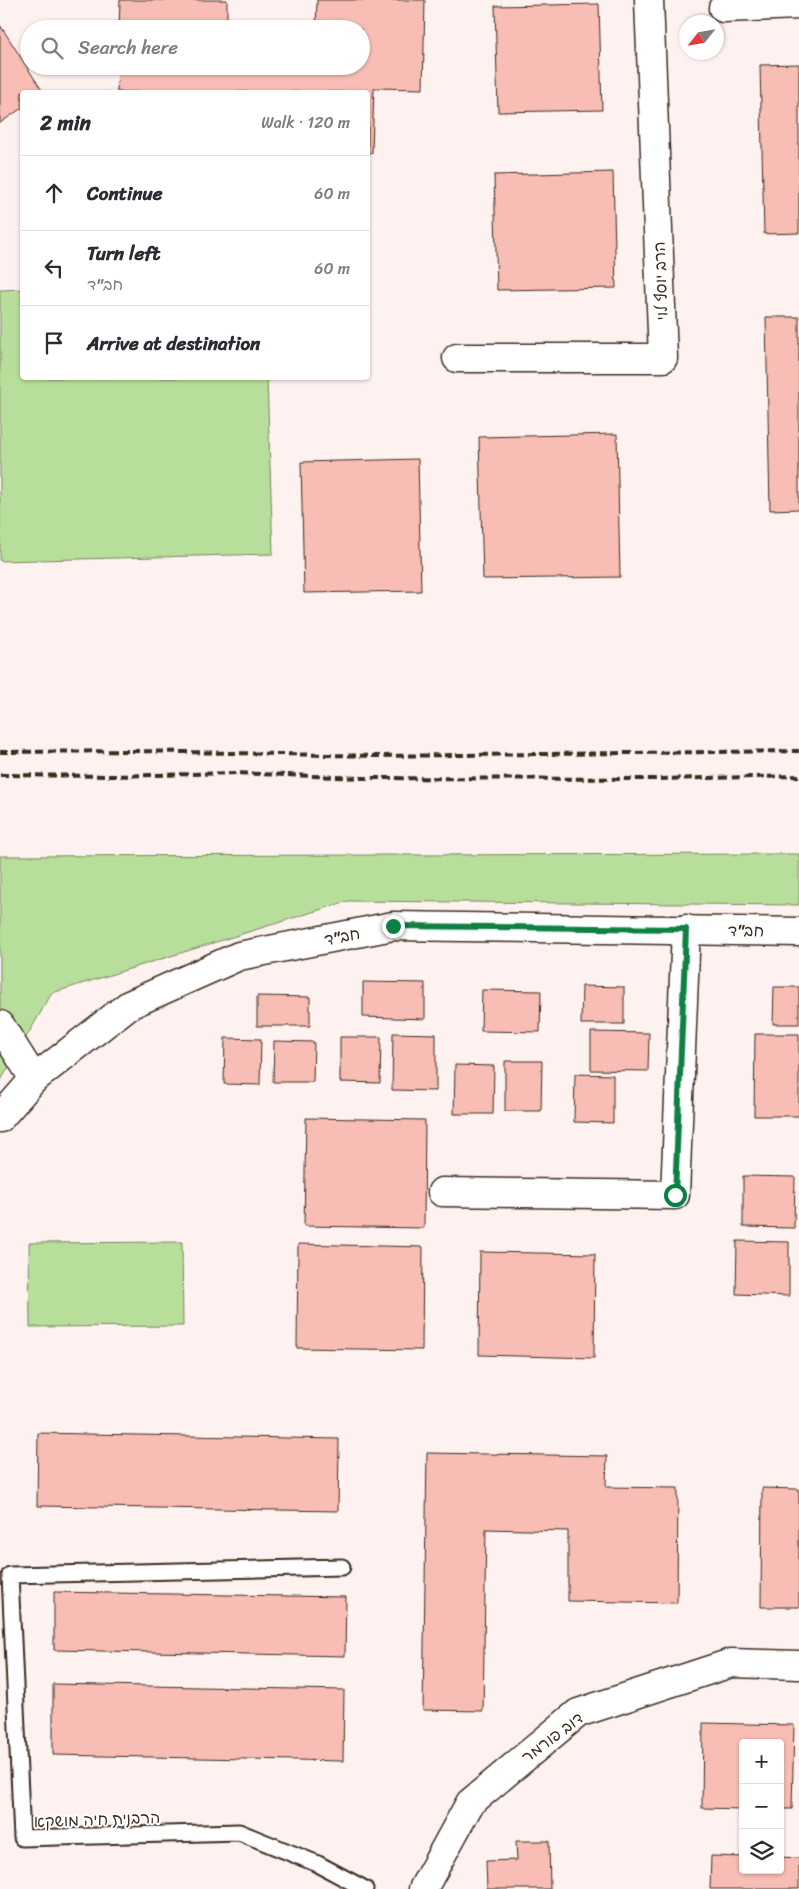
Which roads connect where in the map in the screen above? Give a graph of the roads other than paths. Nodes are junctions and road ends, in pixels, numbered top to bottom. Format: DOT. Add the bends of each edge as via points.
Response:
graph roads {
  1 [pos="649,0"];
  2 [pos="799,5"];
  3 [pos="723,8"];
  4 [pos="457,358"];
  5 [pos="686,929"];
  6 [pos="799,932"];
  7 [pos="0,1025"];
  8 [pos="34,1079"];
  9 [pos="0,1118"];
  10 [pos="442,1192"];
  11 [pos="342,1567"];
  12 [pos="5,1575"];
  13 [pos="799,1665"];
  14 [pos="365,1889"];
  15 [pos="423,1889"];
  1 -- 4 [label="street, הרב יוסף לוי" via="663,358"];
  2 -- 3 [label="street"];
  5 -- 6 [label="street, חב\"ד"];
  5 -- 8 [label="street, חב\"ד" via="393,926 238,956 128,1005"];
  5 -- 10 [label="street" via="675,1195"];
  7 -- 8 [label="street"];
  8 -- 9 [label="street, חב\"ד"];
  11 -- 12 [label="lane, הרבנית חיה מושקא"];
  12 -- 14 [label="lane, הרבנית חיה מושקא" via="22,1838 239,1832 318,1864"];
  13 -- 15 [label="street, דוב פורמר" via="731,1663 578,1713 470,1803"];
}
